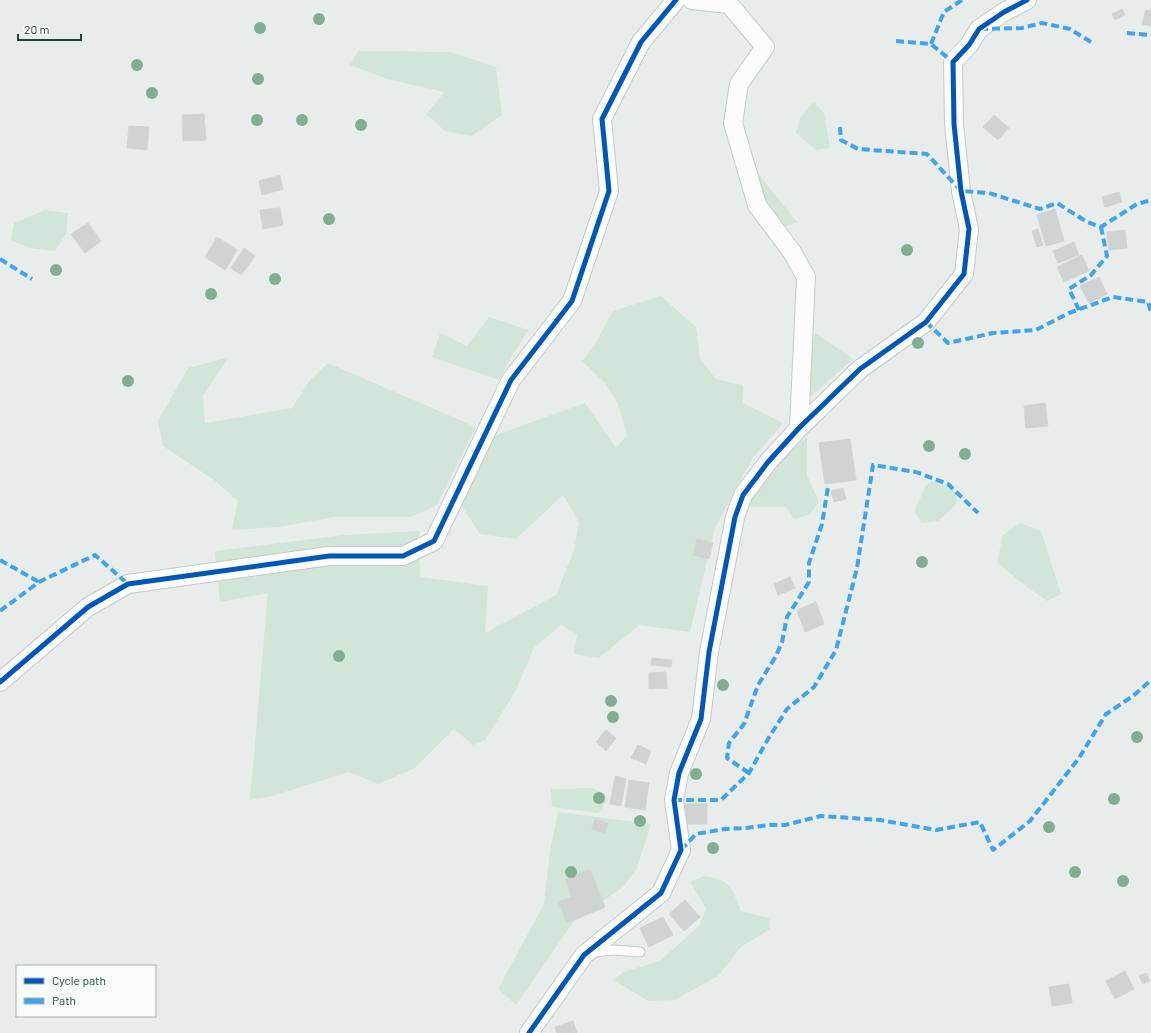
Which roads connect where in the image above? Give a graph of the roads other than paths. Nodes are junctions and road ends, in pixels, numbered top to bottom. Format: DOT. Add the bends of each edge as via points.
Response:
graph roads {
  1 [pos="676,0"];
  2 [pos="692,0"];
  3 [pos="1027,0"];
  4 [pos="799,428"];
  5 [pos="0,682"];
  6 [pos="640,952"];
  7 [pos="584,955"];
  8 [pos="529,1033"];
  1 -- 5 [label="street" via="641,42 602,119 610,191 572,301 511,380 434,541 403,556 329,556 128,584 88,607"];
  2 -- 4 [label="street" via="729,4 765,47 739,84 733,123 757,205 792,252 806,277"];
  3 -- 4 [label="street" via="979,29 969,45 953,62 954,124 960,191 969,229 964,274 926,322 860,369"];
  4 -- 7 [label="street" via="743,495 735,517 709,652 701,719 679,773 674,800 681,850 661,893"];
  6 -- 7 [label="lane" via="599,950"];
  7 -- 8 [label="street"];
}
